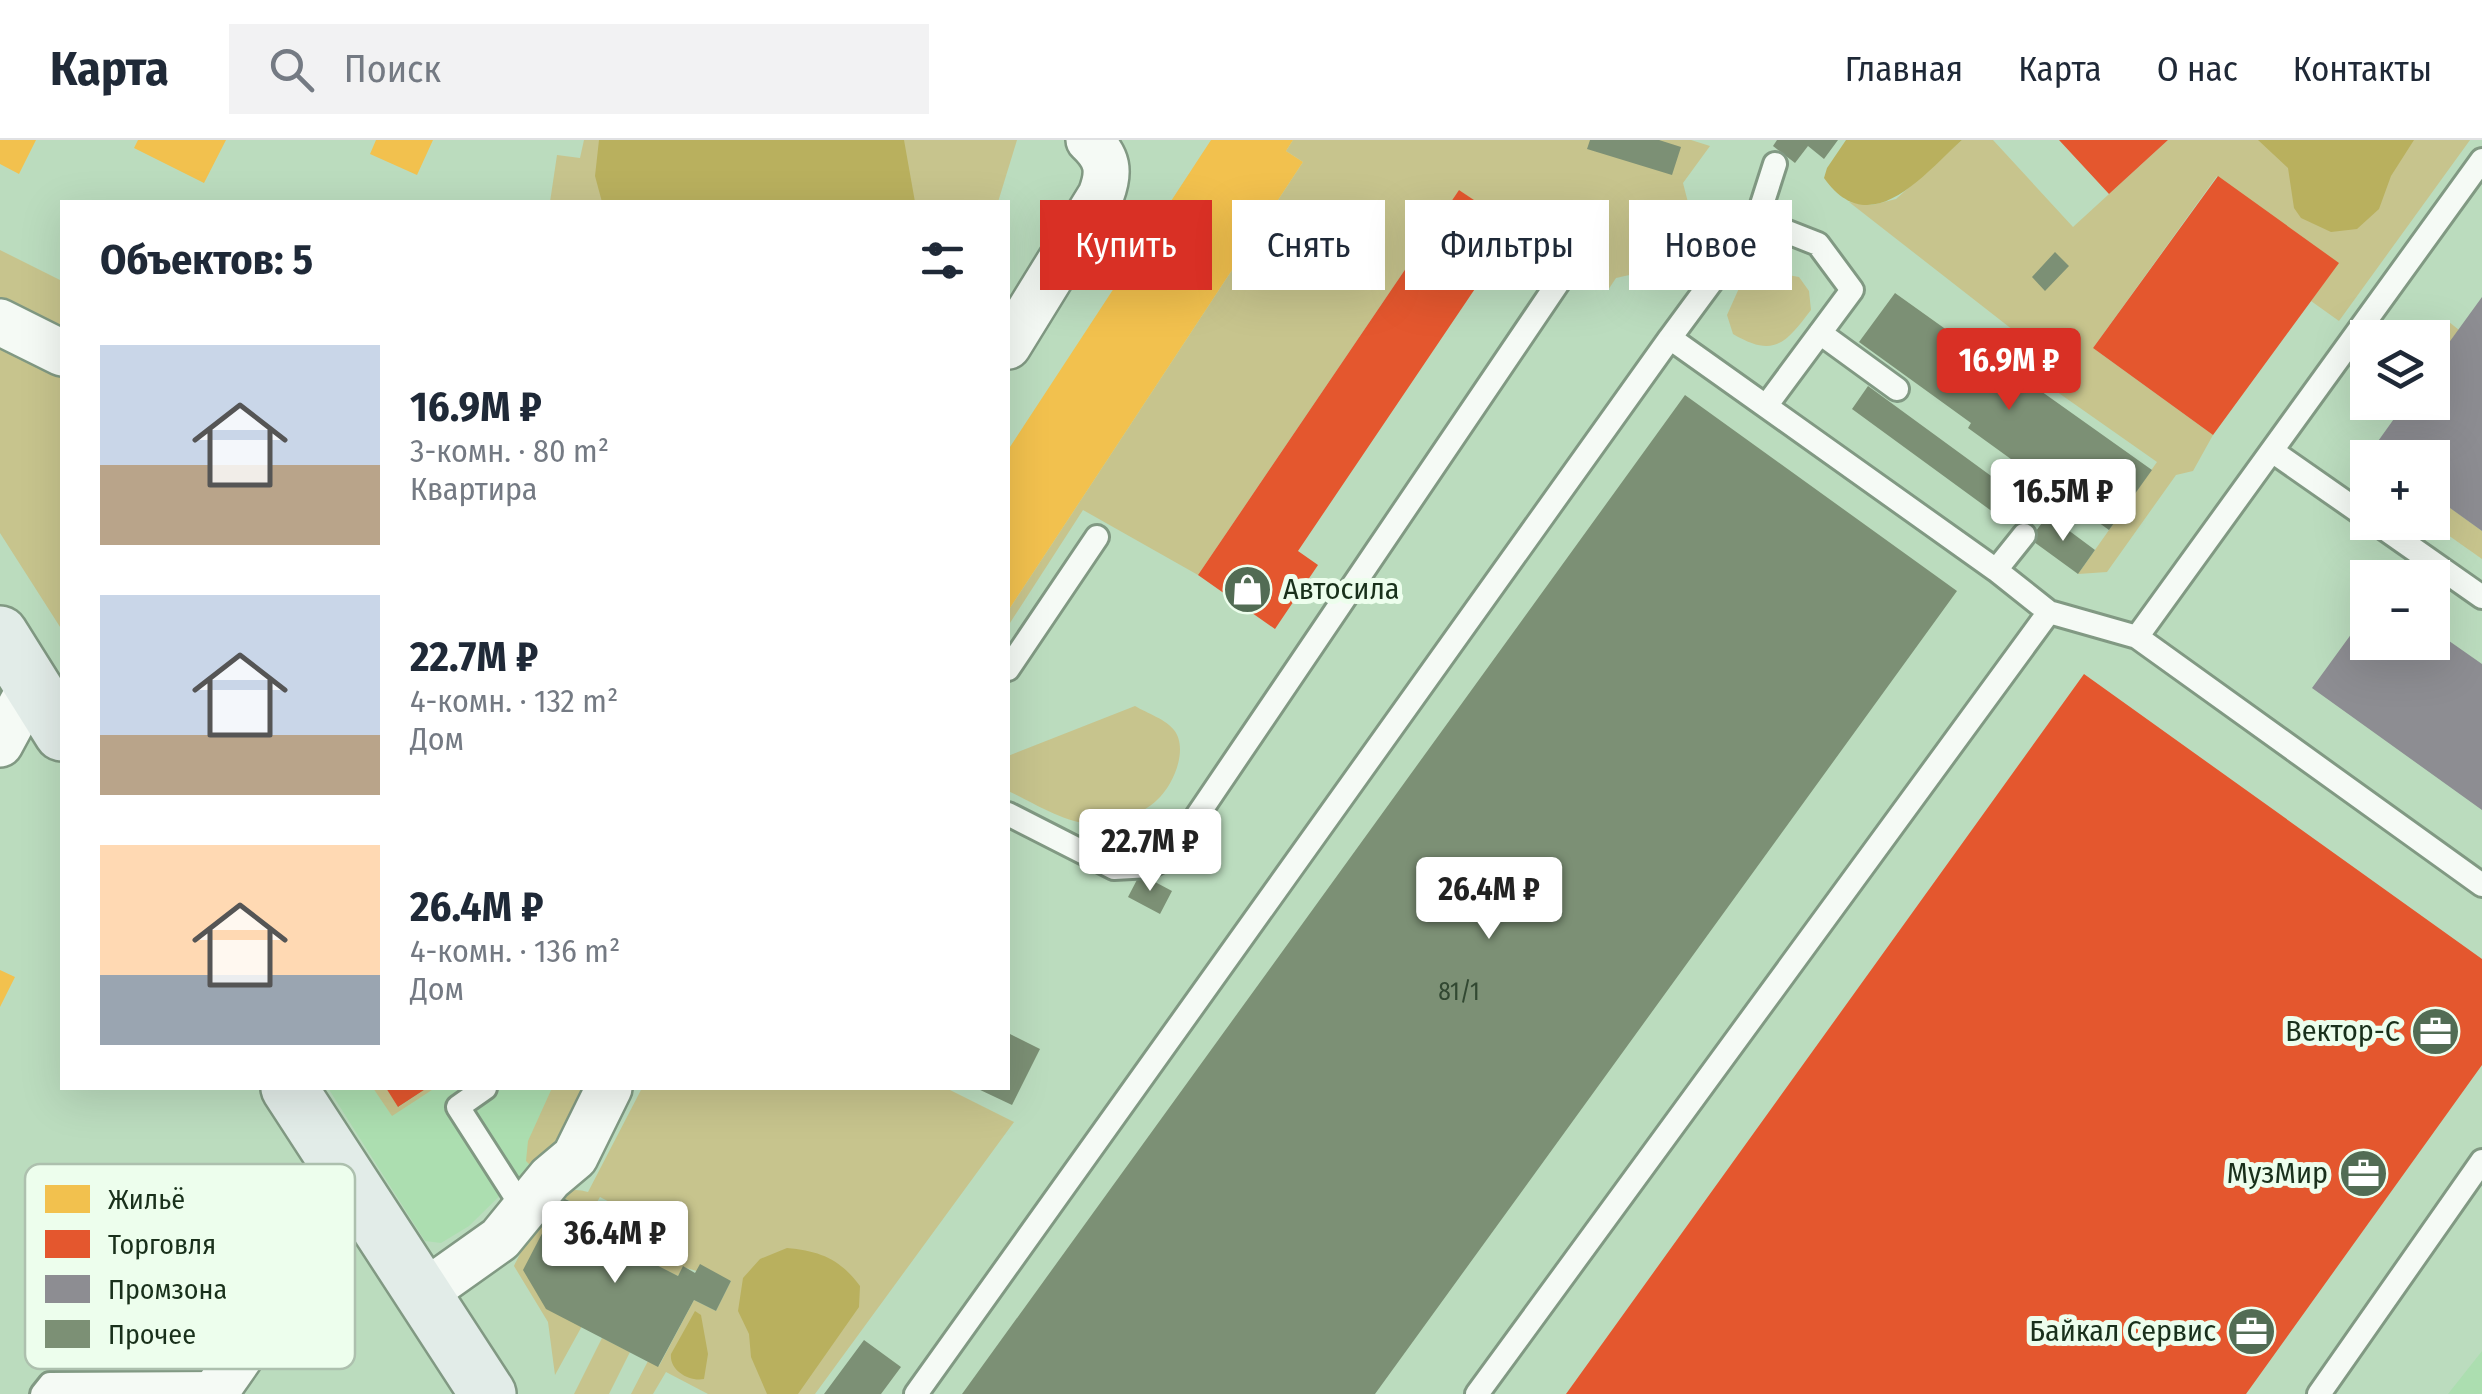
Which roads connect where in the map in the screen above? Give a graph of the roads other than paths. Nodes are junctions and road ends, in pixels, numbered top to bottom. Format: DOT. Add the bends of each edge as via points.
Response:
graph roads {
  1 [pos="1088,140"];
  2 [pos="2482,160"];
  3 [pos="1775,164"];
  4 [pos="1763,200"];
  5 [pos="1792,234"];
  6 [pos="1553,290"];
  7 [pos="1705,290"];
  8 [pos="0,322"];
  9 [pos="1820,333"];
  10 [pos="1670,338"];
  11 [pos="1010,343"];
  12 [pos="60,352"];
  13 [pos="1897,389"];
  14 [pos="1766,406"];
  15 [pos="2272,451"];
  16 [pos="2350,505"];
  17 [pos="2024,534"];
  18 [pos="1097,537"];
  19 [pos="2400,540"];
  20 [pos="1996,570"];
  21 [pos="2482,597"];
  22 [pos="2050,612"];
  23 [pos="0,634"];
  24 [pos="2138,637"];
  25 [pos="1010,666"];
  26 [pos="32,684"];
  27 [pos="60,729"];
  28 [pos="0,744"];
  29 [pos="1010,815"];
  30 [pos="2482,885"];
  31 [pos="290,1090"];
  32 [pos="482,1090"];
  33 [pos="609,1090"];
  34 [pos="2482,1161"];
  35 [pos="338,1164"];
  36 [pos="356,1192"];
  37 [pos="524,1210"];
  38 [pos="424,1293"];
  39 [pos="217,1389"];
  40 [pos="42,1394"];
  41 [pos="488,1394"];
  42 [pos="916,1394"];
  43 [pos="1477,1394"];
  44 [pos="2319,1394"];
  1 -- 11 [label="street" via="1107,164 1102,196"];
  2 -- 15 [label="lane"];
  3 -- 4 [label="lane"];
  5 -- 9 [label="lane" via="1818,244 1852,290"];
  6 -- 29 [label="lane" via="1170,856 1150,866 1114,868"];
  7 -- 10 [label="lane"];
  8 -- 12 [label="street"];
  9 -- 13 [label="lane"];
  9 -- 14 [label="lane"];
  10 -- 14 [label="lane"];
  10 -- 42 [label="lane"];
  14 -- 20 [label="lane"];
  15 -- 16 [label="lane"];
  15 -- 24 [label="lane"];
  17 -- 20 [label="lane"];
  18 -- 25 [label="lane"];
  19 -- 21 [label="lane"];
  20 -- 22 [label="lane"];
  22 -- 24 [label="lane"];
  22 -- 43 [label="lane"];
  23 -- 26 [label="main road"];
  24 -- 30 [label="lane"];
  26 -- 27 [label="main road"];
  26 -- 28 [label="street"];
  31 -- 35 [label="main road"];
  32 -- 37 [label="lane" via="458,1107"];
  33 -- 37 [label="street" via="575,1156"];
  34 -- 44 [label="lane"];
  36 -- 38 [label="main road"];
  37 -- 38 [label="street" via="500,1239"];
  38 -- 41 [label="main road"];
  39 -- 40 [label="lane" via="50,1384"];
}
